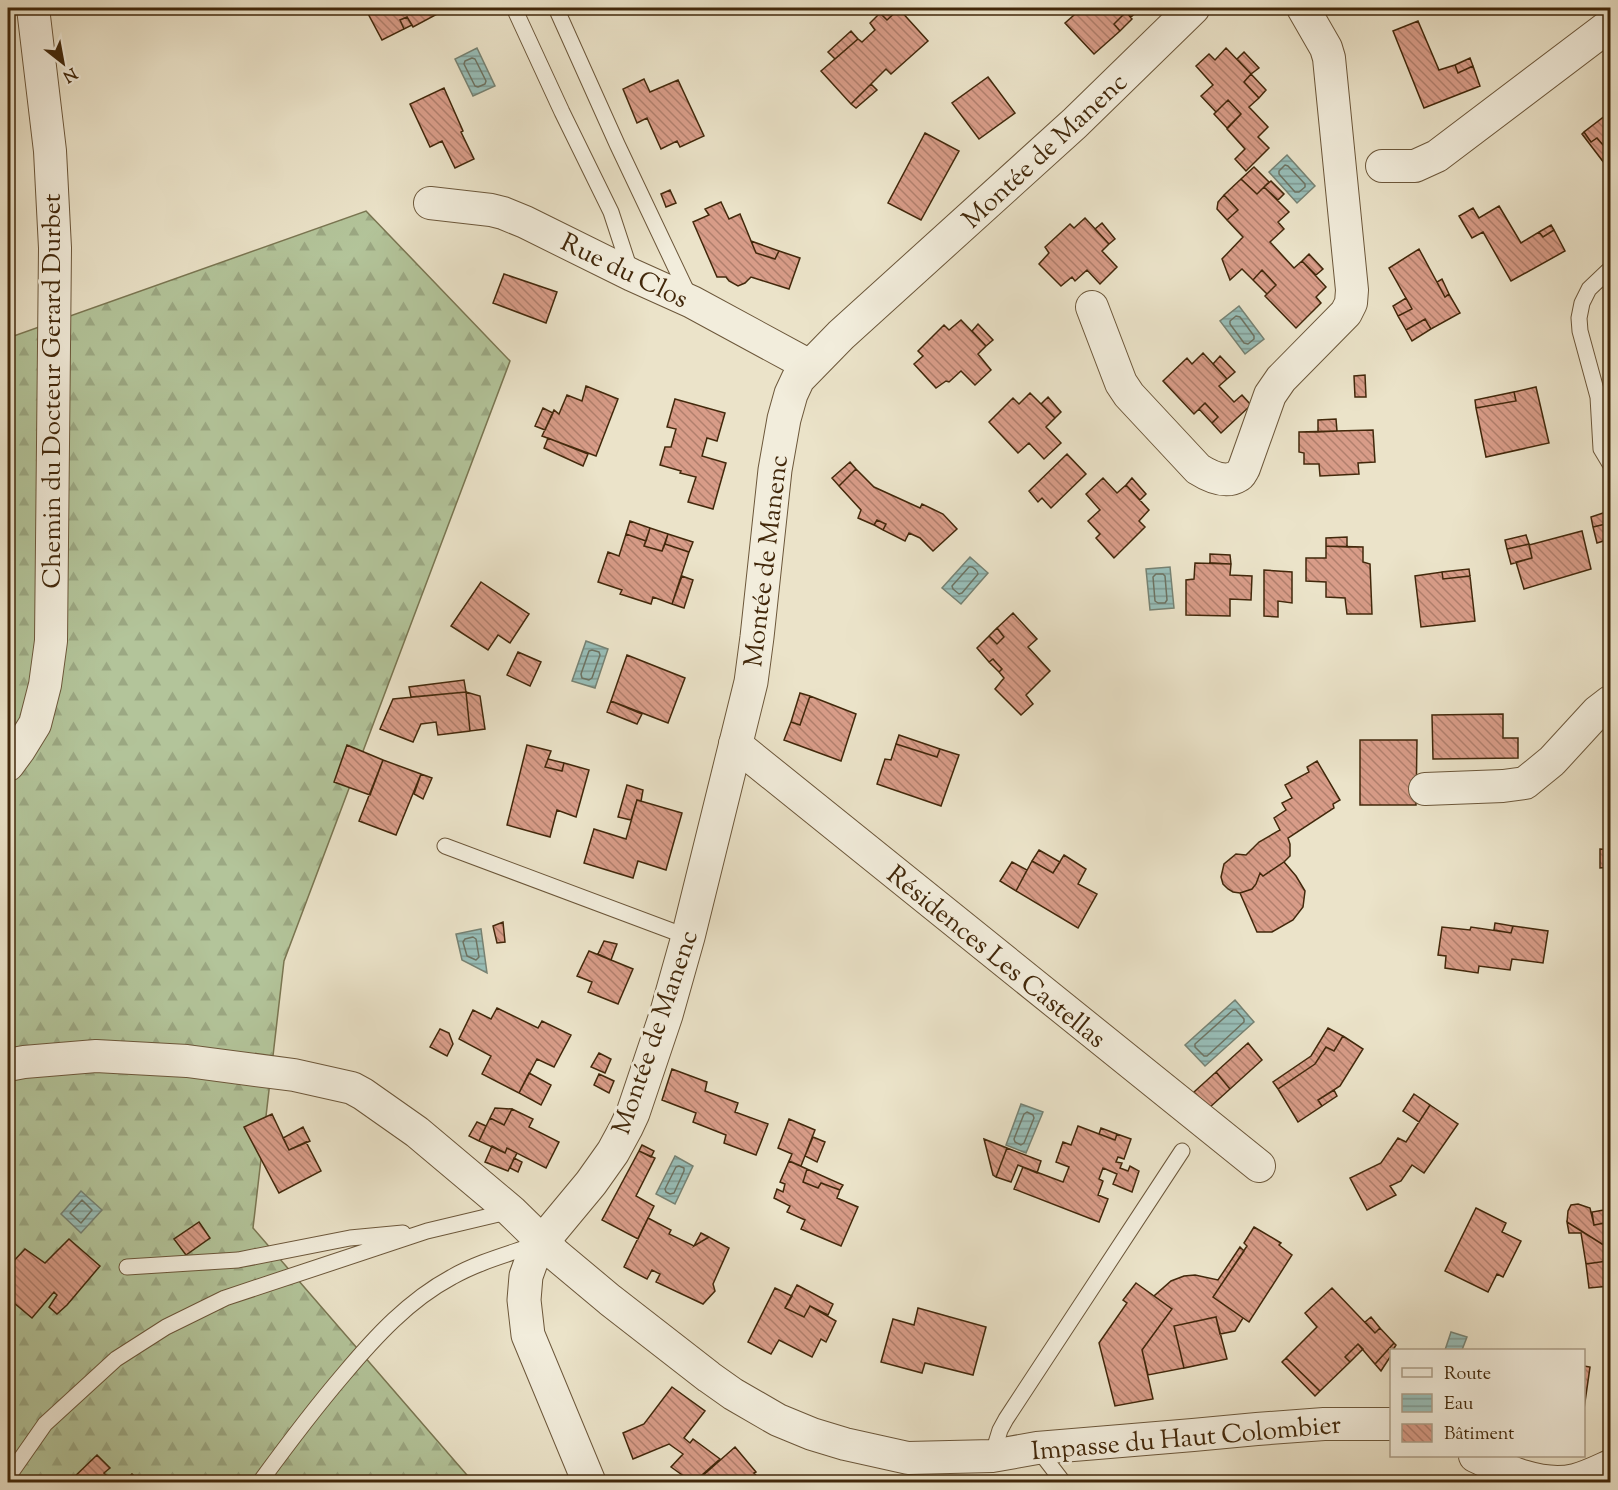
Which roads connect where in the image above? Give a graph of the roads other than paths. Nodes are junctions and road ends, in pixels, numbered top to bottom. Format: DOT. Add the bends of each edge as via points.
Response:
graph roads {
  1 [pos="33,8"];
  2 [pos="514,8"];
  3 [pos="556,8"];
  4 [pos="1193,8"];
  5 [pos="1303,8"];
  6 [pos="1611,25"];
  7 [pos="1382,166"];
  8 [pos="430,203"];
  9 [pos="1611,269"];
  10 [pos="632,275"];
  11 [pos="692,302"];
  12 [pos="1092,307"];
  13 [pos="810,366"];
  14 [pos="1611,464"];
  15 [pos="1611,702"];
  16 [pos="735,744"];
  17 [pos="8,765"];
  18 [pos="1425,789"];
  19 [pos="445,846"];
  20 [pos="688,937"];
  21 [pos="8,1065"];
  22 [pos="1182,1151"];
  23 [pos="1259,1166"];
  24 [pos="511,1211"];
  25 [pos="427,1232"];
  26 [pos="542,1242"];
  27 [pos="128,1267"];
  28 [pos="1390,1424"];
  29 [pos="1037,1448"];
  30 [pos="992,1456"];
  31 [pos="1479,1457"];
  32 [pos="1610,1466"];
  33 [pos="8,1477"];
  34 [pos="260,1482"];
  35 [pos="589,1482"];
  36 [pos="1064,1482"];
  1 -- 17 [label="street, Chemin du Docteur Gerard Durbet" via="50,151 55,248 51,641 35,724"];
  2 -- 10 [label="lane" via="611,212"];
  3 -- 11 [label="lane"];
  4 -- 13 [label="street, Montée de Manenc" via="1075,123"];
  5 -- 12 [label="street" via="1329,58 1351,303 1270,395 1238,476 1224,480 1198,469 1129,394 1121,383"];
  6 -- 7 [label="street" via="1428,161 1415,166"];
  8 -- 10 [label="street, Rue du Clos" via="503,213"];
  9 -- 14 [label="lane" via="1589,289 1579,318 1598,397 1601,449"];
  10 -- 11 [label="street, Rue du Clos"];
  11 -- 13 [label="street, Rue du Clos"];
  13 -- 16 [label="street, Montée de Manenc" via="798,379 784,419 751,682"];
  15 -- 18 [label="street" via="1525,783"];
  16 -- 20 [label="street, Montée de Manenc"];
  16 -- 23 [label="street, Résidences Les Castellas"];
  19 -- 20 [label="lane"];
  20 -- 26 [label="street, Montée de Manenc" via="666,1015 626,1128 591,1183"];
  21 -- 24 [label="street, Impasse du Haut Colombier" via="96,1056 187,1061 294,1075 352,1088 417,1132"];
  22 -- 30 [label="lane" via="1006,1419"];
  24 -- 25 [label="lane"];
  24 -- 26 [label="street, Impasse du Haut Colombier"];
  25 -- 27 [label="lane" via="350,1238 238,1260"];
  25 -- 33 [label="lane" via="225,1298 166,1328 116,1359 45,1424"];
  26 -- 30 [label="street, Impasse du Haut Colombier" via="709,1377 778,1420 845,1444 908,1458"];
  26 -- 34 [label="lane" via="451,1277 413,1303 373,1339"];
  26 -- 35 [label="street, Montée de Manenc" via="526,1276 528,1335"];
  28 -- 29 [label="street, Impasse du Haut Colombier" via="1324,1424"];
  29 -- 30 [label="street, Impasse du Haut Colombier"];
  29 -- 36 [label="lane"];
  31 -- 32 [label="street" via="1545,1482 1576,1480"];
}
